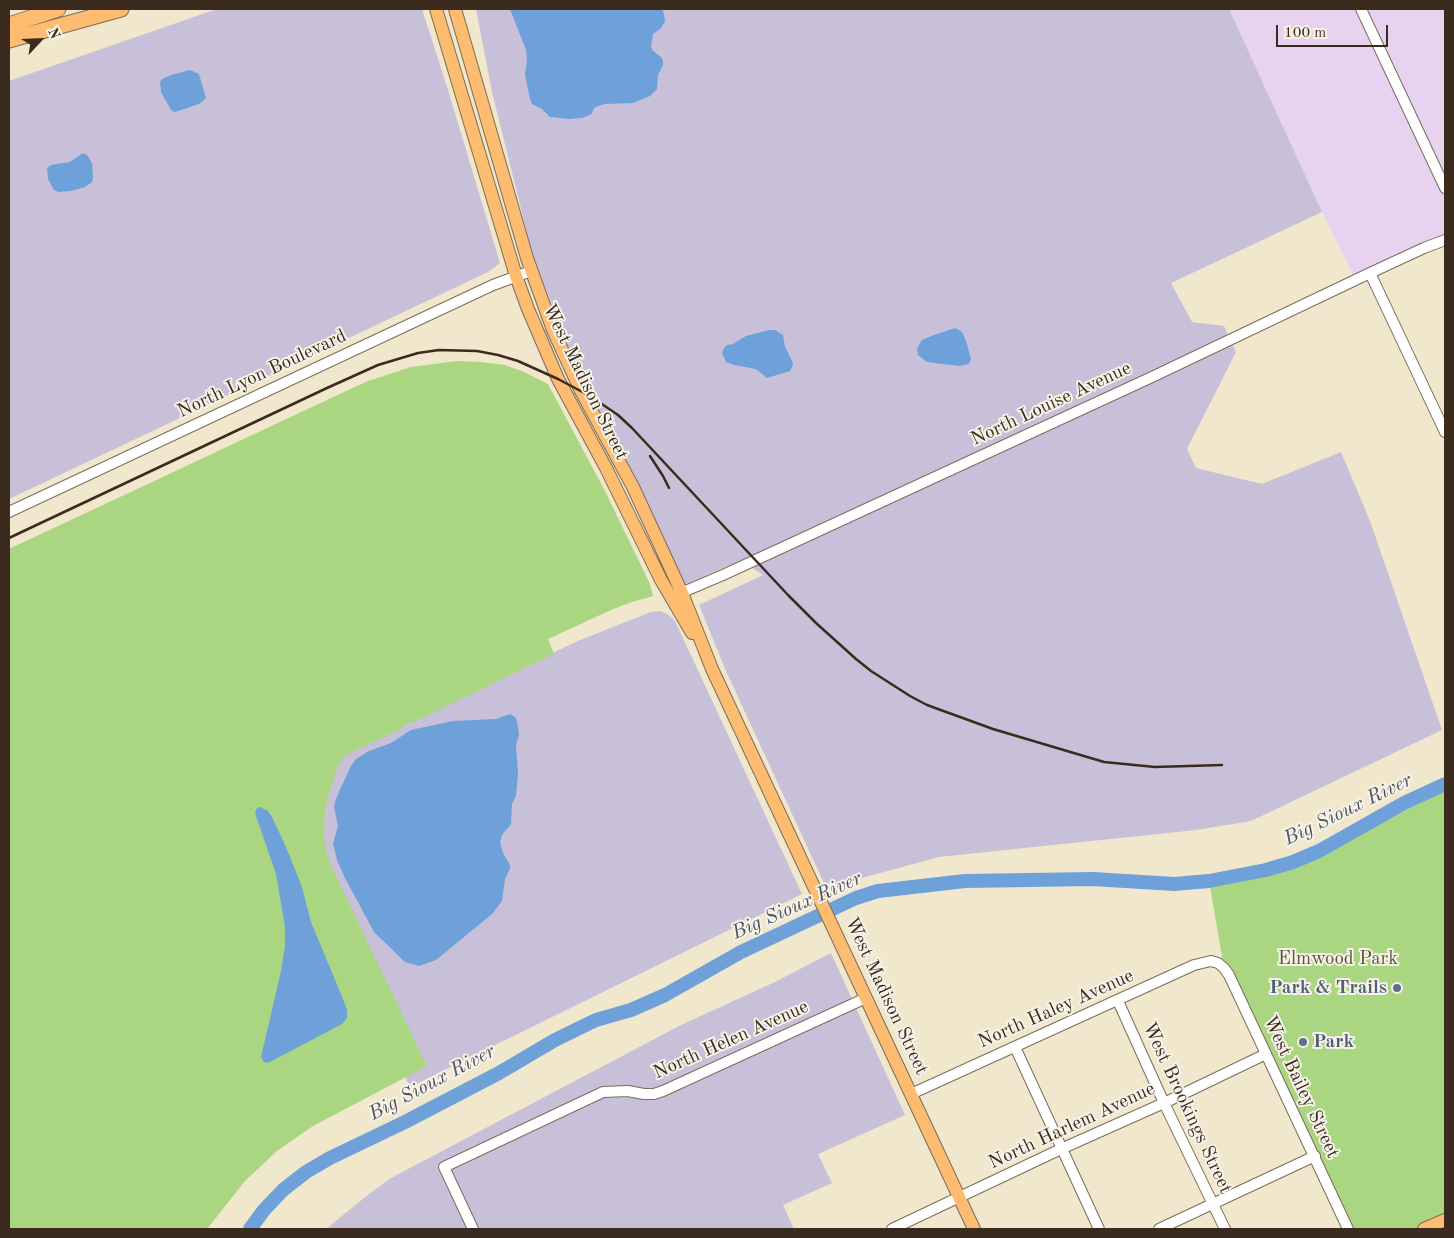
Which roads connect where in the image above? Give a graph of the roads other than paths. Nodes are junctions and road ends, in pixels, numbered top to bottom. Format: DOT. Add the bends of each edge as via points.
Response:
graph roads {
  1 [pos="58,9"];
  2 [pos="121,9"];
  3 [pos="436,9"];
  4 [pos="455,9"];
  5 [pos="1361,9"];
  6 [pos="9,25"];
  7 [pos="9,40"];
  8 [pos="1445,188"];
  9 [pos="1445,240"];
  10 [pos="532,271"];
  11 [pos="1370,273"];
  12 [pos="516,276"];
  13 [pos="1442,415"];
  14 [pos="1445,432"];
  15 [pos="9,512"];
  16 [pos="676,595"];
  17 [pos="1218,963"];
  18 [pos="866,998"];
  19 [pos="1118,1001"];
  20 [pos="1014,1048"];
  21 [pos="1266,1054"];
  22 [pos="911,1094"];
  23 [pos="1164,1102"];
  24 [pos="1062,1149"];
  25 [pos="1315,1156"];
  26 [pos="960,1198"];
  27 [pos="1213,1204"];
  28 [pos="1445,1220"];
  29 [pos="473,1229"];
  30 [pos="892,1229"];
  31 [pos="974,1229"];
  32 [pos="1099,1229"];
  33 [pos="1159,1229"];
  34 [pos="1225,1229"];
  35 [pos="1348,1229"];
  36 [pos="1424,1229"];
  1 -- 6 [label="highway"];
  2 -- 7 [label="highway"];
  3 -- 12 [label="main road, West Madison Street"];
  4 -- 10 [label="main road, West Madison Street"];
  5 -- 8 [label="street"];
  9 -- 11 [label="street, North Louise Avenue"];
  10 -- 12 [label="street, North Lyon Boulevard"];
  10 -- 16 [label="main road, West Madison Street" via="553,330 632,487"];
  11 -- 13 [label="street"];
  11 -- 16 [label="street, North Louise Avenue" via="732,572"];
  12 -- 15 [label="street, North Lyon Boulevard"];
  12 -- 16 [label="main road, West Madison Street" via="558,378 661,580"];
  13 -- 14 [label="street"];
  16 -- 18 [label="main road, West Madison Street"];
  17 -- 19 [label="street, North Haley Avenue" via="1211,961 1194,965"];
  17 -- 21 [label="street, West Bailey Street" via="1229,975"];
  18 -- 22 [label="main road, West Madison Street"];
  18 -- 29 [label="street, North Helen Avenue" via="663,1091 654,1094 603,1092 444,1167"];
  19 -- 20 [label="street, North Haley Avenue"];
  19 -- 23 [label="street, West Brookings Street"];
  20 -- 22 [label="street, North Haley Avenue"];
  20 -- 24 [label="street"];
  21 -- 23 [label="street, North Harlem Avenue"];
  21 -- 25 [label="street, West Bailey Street"];
  22 -- 26 [label="main road, West Madison Street"];
  23 -- 24 [label="street, North Harlem Avenue"];
  23 -- 27 [label="street, West Brookings Street"];
  24 -- 26 [label="street, North Harlem Avenue"];
  24 -- 32 [label="street"];
  25 -- 27 [label="street"];
  25 -- 35 [label="street, West Bailey Street"];
  26 -- 30 [label="street, North Harlem Avenue"];
  26 -- 31 [label="main road, West Madison Street"];
  27 -- 33 [label="street"];
  27 -- 34 [label="street, West Brookings Street"];
  28 -- 36 [label="main road"];
}
